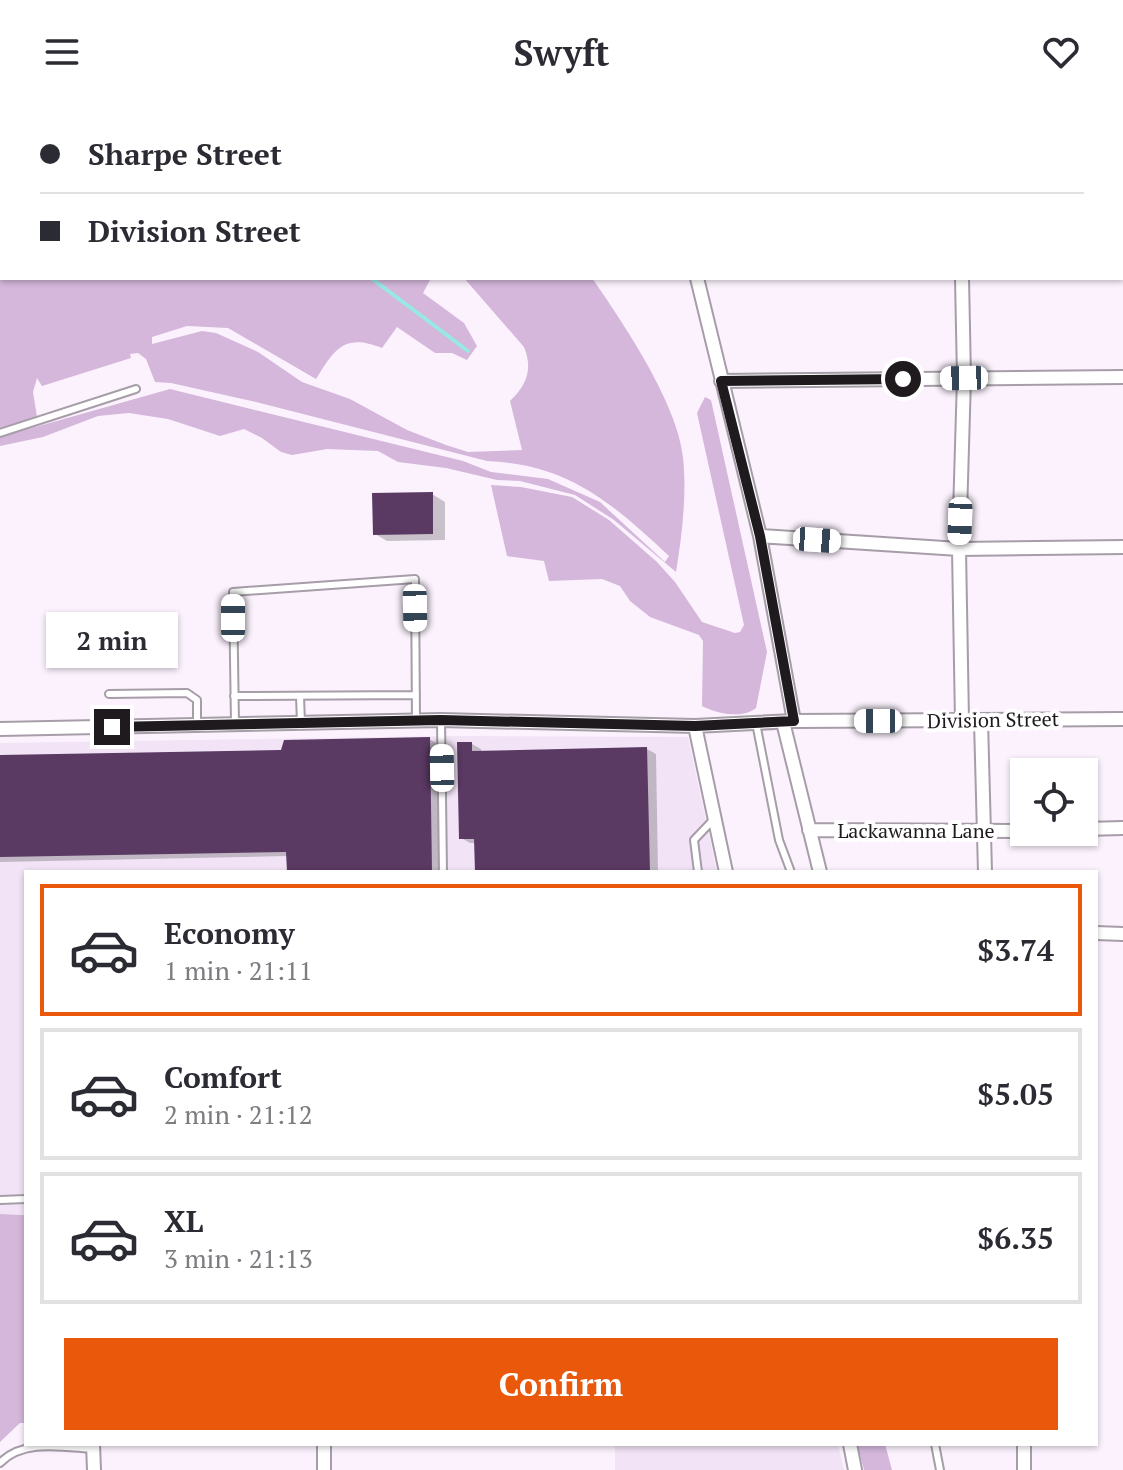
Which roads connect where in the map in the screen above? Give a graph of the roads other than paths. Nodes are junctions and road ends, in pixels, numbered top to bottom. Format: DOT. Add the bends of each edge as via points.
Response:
graph roads {
  1 [pos="697,280"];
  2 [pos="962,280"];
  3 [pos="1123,377"];
  4 [pos="964,378"];
  5 [pos="721,381"];
  6 [pos="136,389"];
  7 [pos="0,433"];
  8 [pos="760,536"];
  9 [pos="1123,547"];
  10 [pos="959,549"];
  11 [pos="109,694"];
  12 [pos="416,695"];
  13 [pos="234,696"];
  14 [pos="300,696"];
  15 [pos="1123,719"];
  16 [pos="416,720"];
  17 [pos="441,720"];
  18 [pos="788,721"];
  19 [pos="962,721"];
  20 [pos="981,721"];
  21 [pos="301,723"];
  22 [pos="756,723"];
  23 [pos="235,724"];
  24 [pos="197,725"];
  25 [pos="695,726"];
  26 [pos="0,729"];
  27 [pos="714,819"];
  28 [pos="1123,828"];
  29 [pos="1098,829"];
  30 [pos="809,830"];
  31 [pos="1010,831"];
  32 [pos="983,832"];
  33 [pos="443,870"];
  34 [pos="698,870"];
  35 [pos="726,870"];
  36 [pos="790,870"];
  37 [pos="819,870"];
  38 [pos="985,870"];
  39 [pos="1098,933"];
  40 [pos="1123,934"];
  41 [pos="24,1199"];
  42 [pos="0,1200"];
  43 [pos="93,1446"];
  44 [pos="324,1446"];
  45 [pos="850,1446"];
  46 [pos="935,1446"];
  47 [pos="1024,1446"];
  48 [pos="0,1463"];
  49 [pos="94,1470"];
  50 [pos="324,1470"];
  51 [pos="855,1470"];
  52 [pos="940,1470"];
  53 [pos="1024,1470"];
  1 -- 5 [label="street"];
  2 -- 4 [label="street"];
  3 -- 4 [label="street"];
  4 -- 5 [label="street"];
  4 -- 10 [label="street"];
  5 -- 8 [label="street"];
  6 -- 7 [label="lane"];
  8 -- 10 [label="street"];
  8 -- 18 [label="street"];
  9 -- 10 [label="street"];
  10 -- 19 [label="street"];
  11 -- 24 [label="lane" via="187,693 197,700"];
  12 -- 13 [label="lane" via="415,579 233,592"];
  12 -- 14 [label="lane"];
  12 -- 16 [label="lane"];
  13 -- 14 [label="lane"];
  13 -- 23 [label="lane"];
  14 -- 21 [label="lane"];
  15 -- 20 [label="street, Division Street"];
  16 -- 17 [label="street, Division Street"];
  16 -- 21 [label="street, Division Street"];
  17 -- 25 [label="street, Division Street"];
  17 -- 33 [label="lane"];
  18 -- 19 [label="street, Division Street"];
  18 -- 22 [label="street, Division Street"];
  18 -- 30 [label="street"];
  19 -- 20 [label="street, Division Street"];
  20 -- 32 [label="street"];
  21 -- 23 [label="street, Division Street"];
  22 -- 25 [label="street, Division Street"];
  22 -- 36 [label="lane" via="779,840"];
  23 -- 24 [label="street, Division Street"];
  24 -- 26 [label="street, Division Street"];
  25 -- 27 [label="street"];
  27 -- 34 [label="lane" via="694,840"];
  27 -- 35 [label="street"];
  28 -- 29 [label="street"];
  30 -- 32 [label="street, Lackawanna Lane"];
  30 -- 37 [label="street"];
  31 -- 32 [label="street, Lackawanna Lane"];
  32 -- 38 [label="street"];
  39 -- 40 [label="street"];
  41 -- 42 [label="lane"];
  43 -- 48 [label="lane" via="24,1448"];
  43 -- 49 [label="street"];
  44 -- 50 [label="street"];
  45 -- 51 [label="street"];
  46 -- 52 [label="lane"];
  47 -- 53 [label="street"];
}
